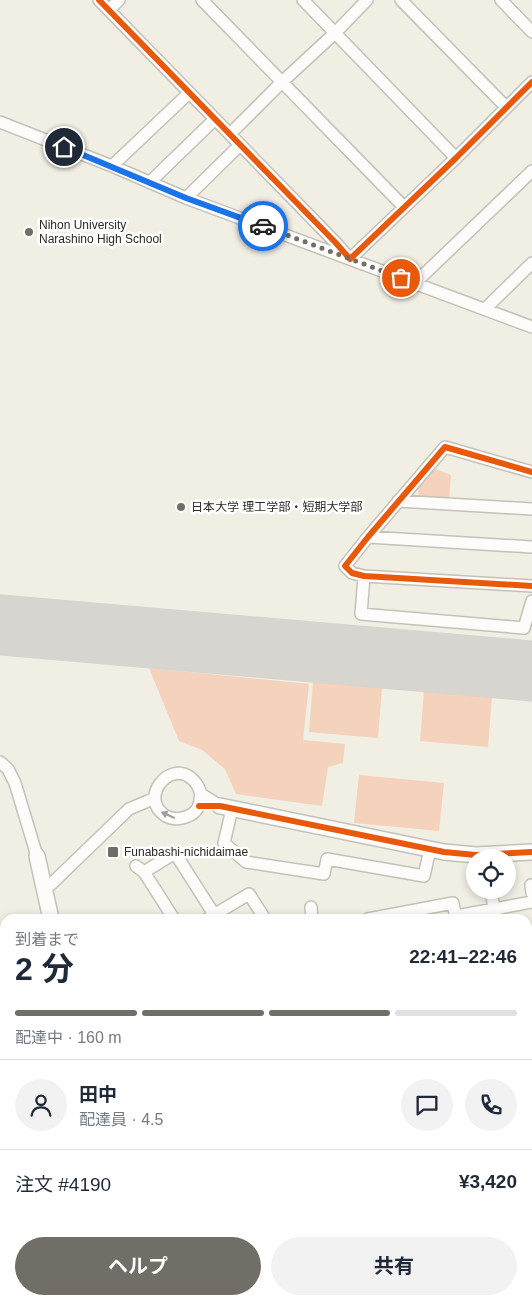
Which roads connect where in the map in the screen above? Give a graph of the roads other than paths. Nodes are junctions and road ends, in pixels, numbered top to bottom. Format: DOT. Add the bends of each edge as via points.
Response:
graph roads {
  1 [pos="99,0"];
  2 [pos="119,0"];
  3 [pos="202,0"];
  4 [pos="303,0"];
  5 [pos="367,0"];
  6 [pos="401,0"];
  7 [pos="501,0"];
  8 [pos="109,10"];
  9 [pos="335,32"];
  10 [pos="532,32"];
  11 [pos="282,82"];
  12 [pos="532,82"];
  13 [pos="190,93"];
  14 [pos="506,107"];
  15 [pos="215,119"];
  16 [pos="0,122"];
  17 [pos="230,134"];
  18 [pos="240,145"];
  19 [pos="456,158"];
  20 [pos="112,166"];
  21 [pos="532,171"];
  22 [pos="150,182"];
  23 [pos="186,198"];
  24 [pos="404,207"];
  25 [pos="350,259"];
  26 [pos="532,263"];
  27 [pos="415,283"];
  28 [pos="485,309"];
  29 [pos="532,327"];
  30 [pos="532,472"];
  31 [pos="398,501"];
  32 [pos="532,509"];
  33 [pos="368,537"];
  34 [pos="532,547"];
  35 [pos="364,576"];
  36 [pos="532,586"];
  37 [pos="532,601"];
  38 [pos="0,762"];
  39 [pos="201,794"];
  40 [pos="155,798"];
  41 [pos="199,806"];
  42 [pos="226,808"];
  43 [pos="430,849"];
  44 [pos="532,852"];
  45 [pos="37,856"];
  46 [pos="45,890"];
  47 [pos="492,899"];
  48 [pos="532,902"];
  49 [pos="50,914"];
  50 [pos="171,914"];
  51 [pos="211,914"];
  52 [pos="218,914"];
  53 [pos="261,914"];
  54 [pos="418,914"];
  55 [pos="455,914"];
  56 [pos="495,914"];
  1 -- 8 [label="street"];
  2 -- 8 [label="street"];
  3 -- 11 [label="street"];
  4 -- 9 [label="street"];
  5 -- 9 [label="street"];
  6 -- 14 [label="street"];
  7 -- 10 [label="street"];
  8 -- 13 [label="street"];
  9 -- 11 [label="street"];
  9 -- 19 [label="street"];
  11 -- 17 [label="street"];
  11 -- 24 [label="street"];
  12 -- 14 [label="street"];
  13 -- 15 [label="street"];
  13 -- 20 [label="street"];
  14 -- 19 [label="street"];
  15 -- 17 [label="street"];
  15 -- 22 [label="street"];
  16 -- 20 [label="street"];
  17 -- 18 [label="street"];
  18 -- 23 [label="street"];
  18 -- 25 [label="street"];
  19 -- 24 [label="street"];
  20 -- 22 [label="street"];
  21 -- 27 [label="street"];
  22 -- 23 [label="street"];
  23 -- 25 [label="street"];
  24 -- 25 [label="street"];
  25 -- 27 [label="street"];
  26 -- 28 [label="street"];
  27 -- 28 [label="street"];
  28 -- 29 [label="street"];
  30 -- 31 [label="street" via="445,447"];
  31 -- 32 [label="street"];
  31 -- 33 [label="street"];
  33 -- 34 [label="street"];
  33 -- 35 [label="street" via="345,566 352,573"];
  35 -- 36 [label="street"];
  35 -- 37 [label="street" via="361,614 524,628"];
  38 -- 45 [label="street" via="15,783"];
  39 -- 40 [label="street" via="195,781 179,773 160,783"];
  39 -- 41 [label="street"];
  39 -- 42 [label="street"];
  41 -- 40 [label="street, one-way" via="187,817 170,818 160,811"];
  40 -- 46 [label="street" via="130,809"];
  41 -- 42 [label="street"];
  42 -- 43 [label="street"];
  42 -- 43 [label="street" via="224,843 246,862 324,874 327,859 424,876"];
  43 -- 44 [label="street" via="476,855"];
  45 -- 46 [label="street"];
  46 -- 49 [label="street"];
  47 -- 56 [label="street"];
  48 -- 56 [label="street"];
  50 -- 51 [label="street" via="140,869 174,853"];
  52 -- 53 [label="street" via="249,894"];
  54 -- 55 [label="street" via="453,903"];
}
